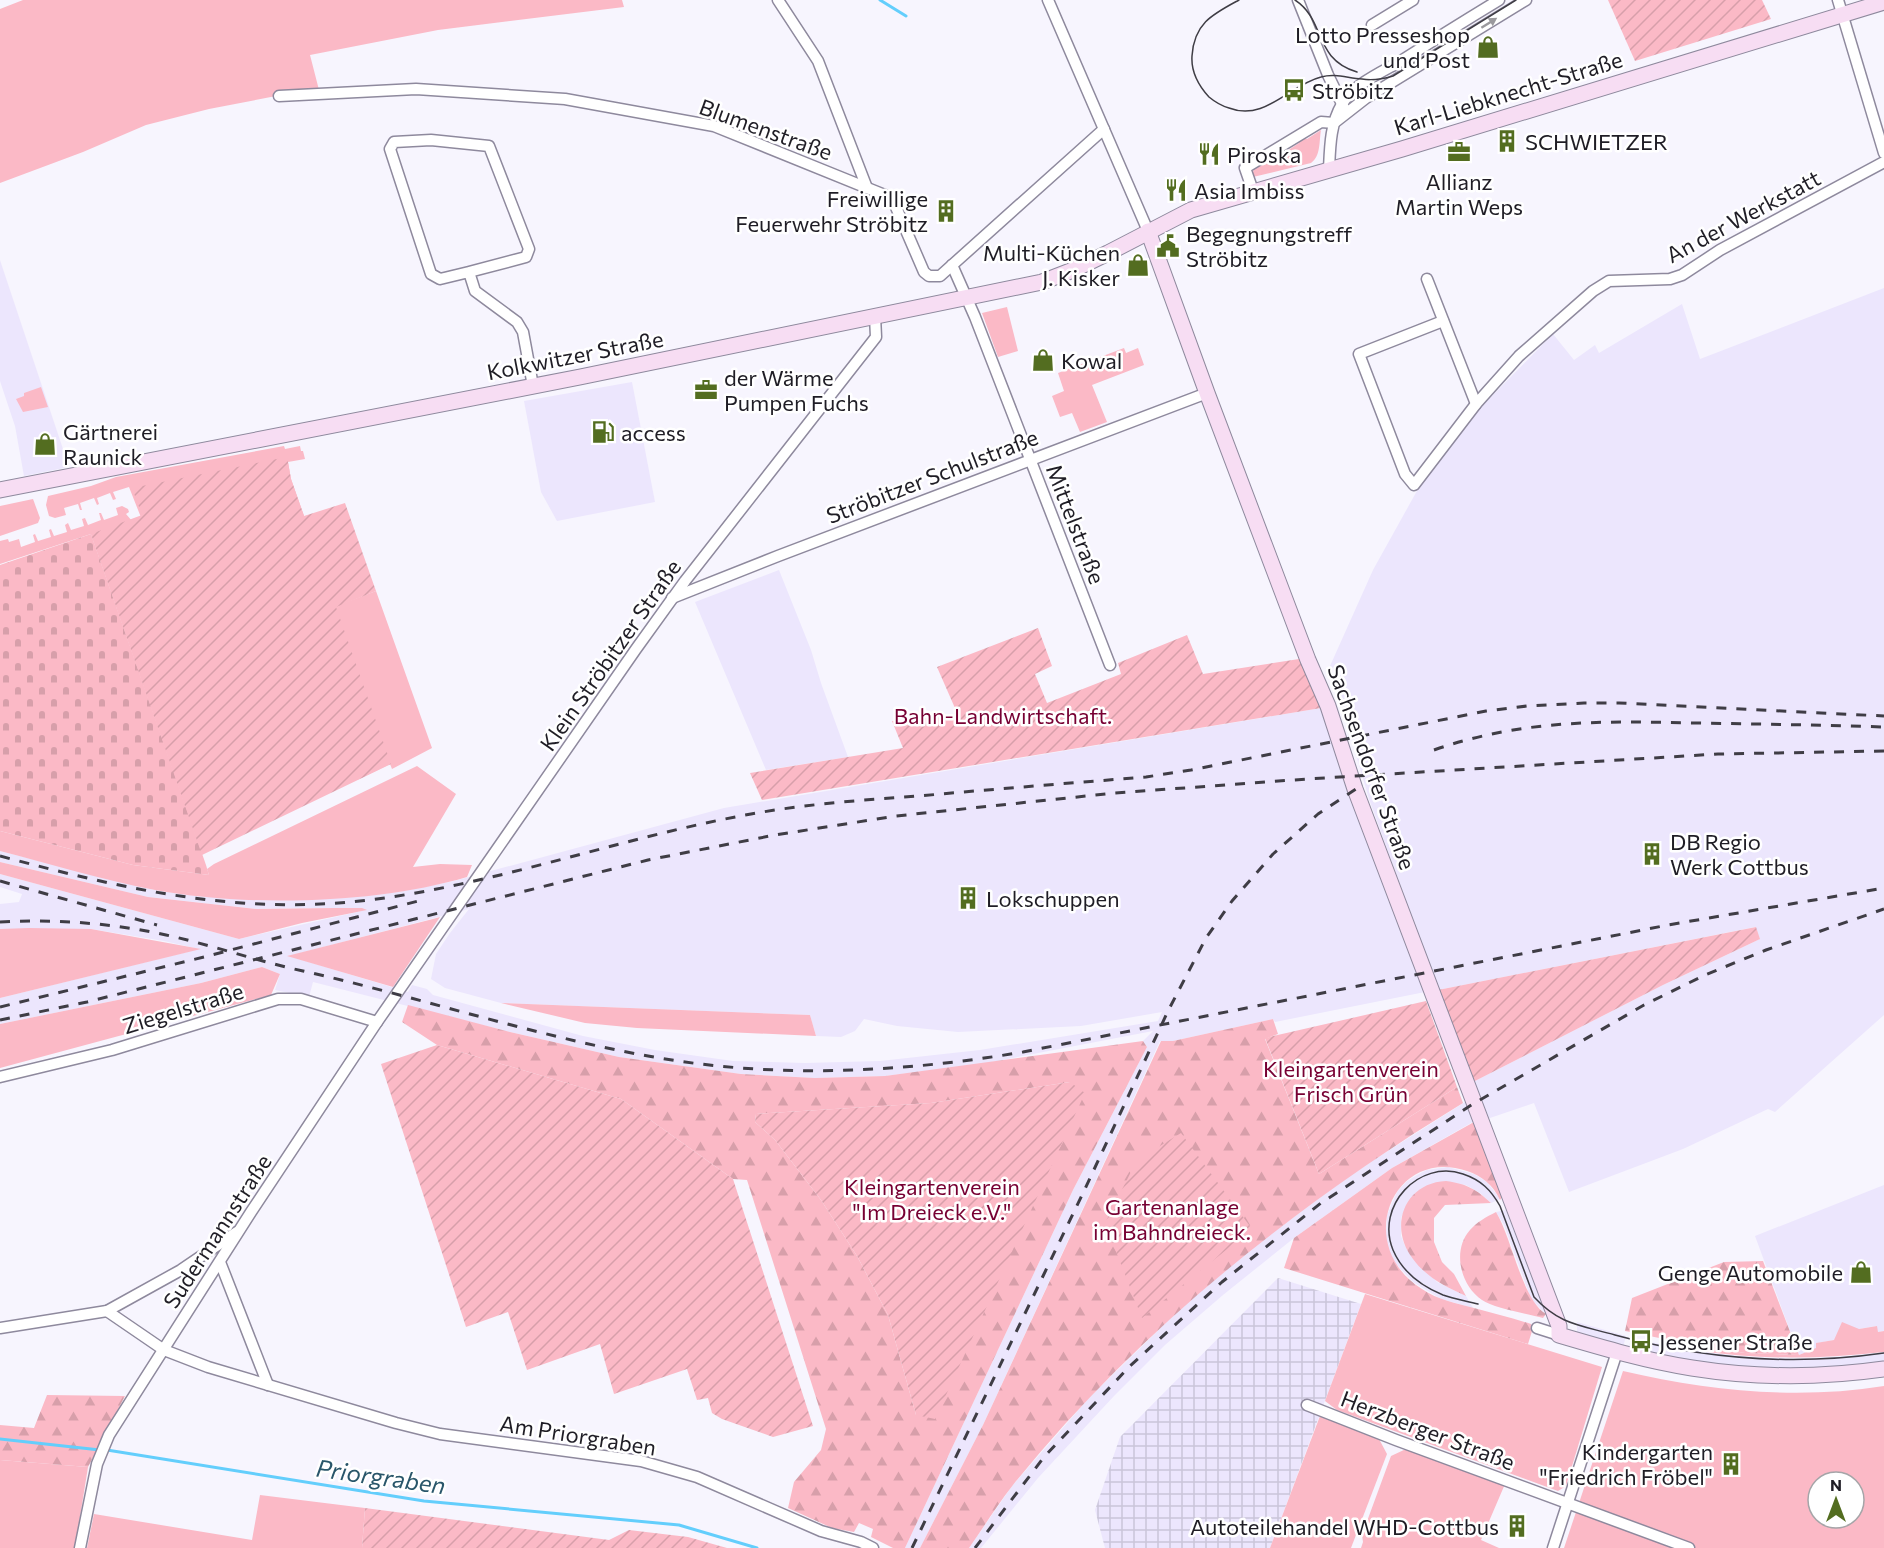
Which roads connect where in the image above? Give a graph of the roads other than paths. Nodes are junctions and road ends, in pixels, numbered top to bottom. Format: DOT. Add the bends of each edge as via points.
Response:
graph roads {
  1 [pos="778,0"];
  2 [pos="1048,0"];
  3 [pos="1298,0"];
  4 [pos="1413,0"];
  5 [pos="1499,0"];
  6 [pos="1526,0"];
  7 [pos="1884,2"];
  8 [pos="1840,7"];
  9 [pos="1372,25"];
  10 [pos="279,96"];
  11 [pos="1344,109"];
  12 [pos="1334,123"];
  13 [pos="1104,129"];
  14 [pos="1884,153"];
  15 [pos="1884,162"];
  16 [pos="1329,170"];
  17 [pos="867,188"];
  18 [pos="1253,191"];
  19 [pos="1148,231"];
  20 [pos="952,265"];
  21 [pos="469,272"];
  22 [pos="1427,279"];
  23 [pos="966,297"];
  24 [pos="875,316"];
  25 [pos="1443,321"];
  26 [pos="533,386"];
  27 [pos="1207,393"];
  28 [pos="1476,404"];
  29 [pos="1031,459"];
  30 [pos="0,490"];
  31 [pos="672,598"];
  32 [pos="1110,665"];
  33 [pos="377,1022"];
  34 [pos="0,1077"];
  35 [pos="241,1229"];
  36 [pos="220,1262"];
  37 [pos="107,1311"];
  38 [pos="0,1328"];
  39 [pos="1537,1328"];
  40 [pos="1559,1335"];
  41 [pos="164,1350"];
  42 [pos="1617,1352"];
  43 [pos="1884,1369"];
  44 [pos="268,1385"];
  45 [pos="1306,1405"];
  46 [pos="1569,1504"];
  47 [pos="81,1548"];
  48 [pos="873,1548"];
  49 [pos="1553,1548"];
  50 [pos="1689,1548"];
  1 -- 17 [label="street" via="818,62"];
  2 -- 13 [label="street"];
  3 -- 11 [label="street"];
  4 -- 9 [label="street"];
  5 -- 11 [label="street" via="1370,80 1349,95"];
  11 -- 6 [label="street, one-way"];
  7 -- 8 [label="main road, Karl-Liebknecht-Straße"];
  8 -- 14 [label="street"];
  8 -- 16 [label="main road, Karl-Liebknecht-Straße"];
  10 -- 17 [label="street, Blumenstraße" via="416,89 565,99 714,126"];
  11 -- 12 [label="street"];
  12 -- 16 [label="street"];
  12 -- 18 [label="street" via="1321,122 1245,168"];
  13 -- 19 [label="street"];
  13 -- 20 [label="street"];
  15 -- 28 [label="street, An der Werkstatt" via="1720,250 1682,275 1670,279 1609,281 1519,356"];
  16 -- 18 [label="main road, Karl-Liebknecht-Straße"];
  17 -- 20 [label="street, Blumenstraße" via="892,198 924,272 940,276"];
  18 -- 19 [label="main road, Karl-Liebknecht-Straße" via="1191,210"];
  19 -- 23 [label="main road, Kolkwitzer Straße" via="1100,258 1042,282"];
  19 -- 27 [label="main road, Sachsendorfer Straße"];
  20 -- 23 [label="street, Mittelstraße"];
  21 -- 21 [label="street" via="440,279 431,274 390,149 394,142 431,140 489,146 529,249 526,257"];
  21 -- 26 [label="street" via="475,291 517,322 523,332"];
  22 -- 25 [label="street"];
  23 -- 24 [label="main road, Kolkwitzer Straße"];
  23 -- 29 [label="street, Mittelstraße"];
  24 -- 26 [label="main road, Kolkwitzer Straße"];
  24 -- 31 [label="street, Klein Ströbitzer Straße" via="876,337"];
  25 -- 28 [label="street"];
  25 -- 28 [label="street, An der Werkstatt" via="1359,354 1405,474 1414,485"];
  26 -- 30 [label="main road, Kolkwitzer Straße"];
  27 -- 29 [label="street, Ströbitzer Schulstraße"];
  27 -- 40 [label="main road, Sachsendorfer Straße" via="1328,706 1355,789 1559,1326"];
  29 -- 31 [label="street, Ströbitzer Schulstraße"];
  29 -- 32 [label="street, Mittelstraße"];
  31 -- 33 [label="street, Klein Ströbitzer Straße"];
  33 -- 34 [label="street, Ziegelstraße" via="301,999 278,999 112,1050"];
  33 -- 35 [label="street, Sudermannstraße"];
  35 -- 36 [label="street, Sudermannstraße"];
  35 -- 37 [label="street" via="181,1270"];
  36 -- 41 [label="street, Sudermannstraße"];
  36 -- 44 [label="street"];
  37 -- 38 [label="street"];
  37 -- 41 [label="street, Am Priorgraben"];
  39 -- 40 [label="street"];
  40 -- 42 [label="main road"];
  41 -- 44 [label="street, Am Priorgraben"];
  41 -- 47 [label="street, Sudermannstraße" via="109,1435 97,1464"];
  42 -- 43 [label="main road" via="1691,1368 1746,1374 1821,1375"];
  42 -- 46 [label="street"];
  44 -- 48 [label="street, Am Priorgraben" via="440,1434 641,1461 697,1477 821,1531"];
  45 -- 46 [label="street, Herzberger Straße"];
  46 -- 49 [label="street"];
  46 -- 50 [label="street"];
}
